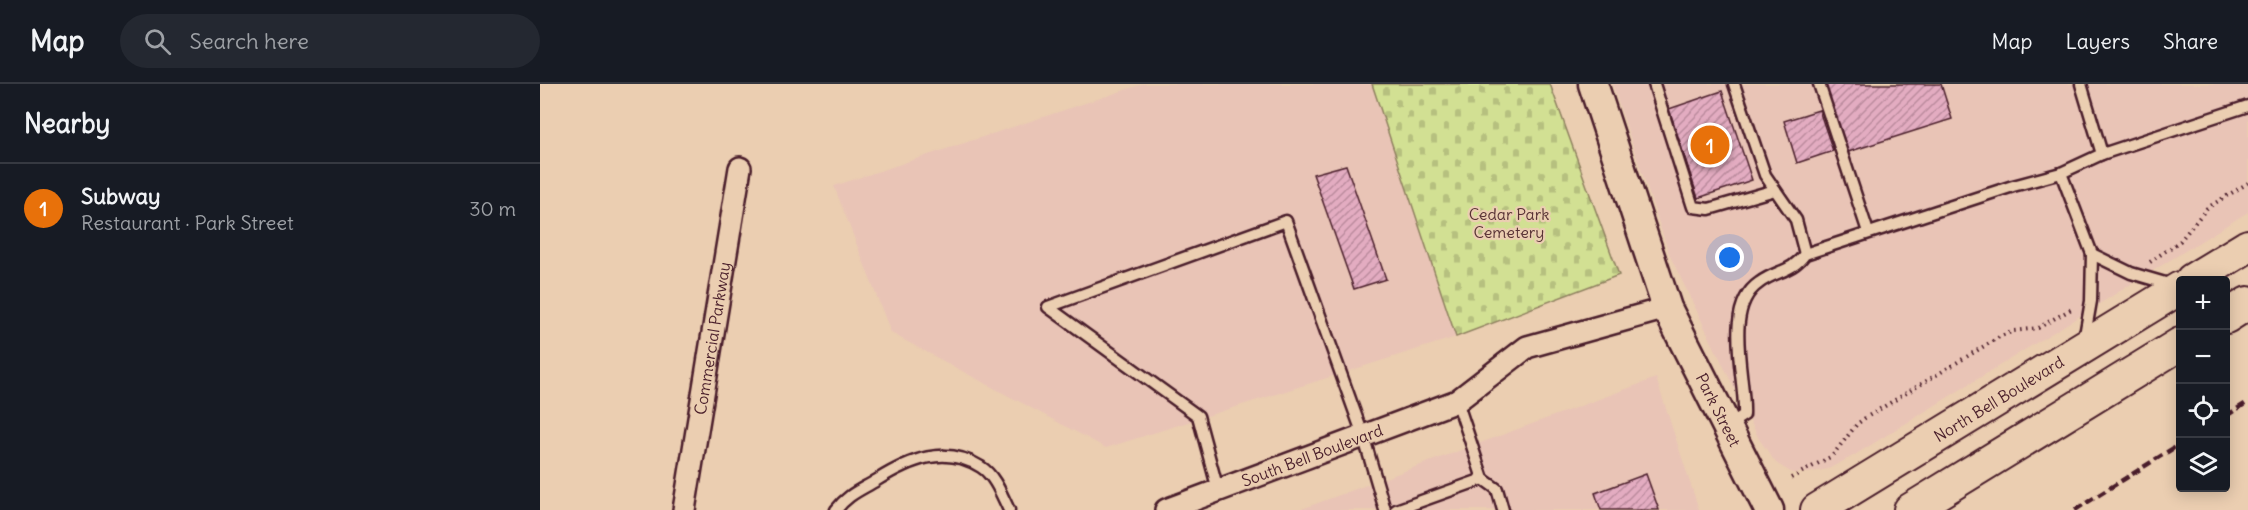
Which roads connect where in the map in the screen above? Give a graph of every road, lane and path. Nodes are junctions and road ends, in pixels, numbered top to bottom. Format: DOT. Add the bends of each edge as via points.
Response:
graph roads {
  1 [pos="1593,84"];
  2 [pos="1654,84"];
  3 [pos="1734,84"];
  4 [pos="1818,84"];
  5 [pos="2081,84"];
  6 [pos="2248,106"];
  7 [pos="2102,154"];
  8 [pos="740,168"];
  9 [pos="2061,172"];
  10 [pos="2248,183"];
  11 [pos="1775,190"];
  12 [pos="1868,232"];
  13 [pos="2248,246"];
  14 [pos="1805,254"];
  15 [pos="2092,254"];
  16 [pos="2144,265"];
  17 [pos="2199,276"];
  18 [pos="2176,286"];
  19 [pos="2176,291"];
  20 [pos="2248,303"];
  21 [pos="2076,306"];
  22 [pos="1666,308"];
  23 [pos="2230,314"];
  24 [pos="2176,347"];
  25 [pos="2083,349"];
  26 [pos="1457,401"];
  27 [pos="1727,426"];
  28 [pos="1363,435"];
  29 [pos="1791,478"];
  30 [pos="1483,479"];
  31 [pos="1218,490"];
  32 [pos="1199,504"];
  33 [pos="684,510"];
  34 [pos="836,510"];
  35 [pos="1009,510"];
  36 [pos="1166,510"];
  37 [pos="1385,510"];
  38 [pos="1396,510"];
  39 [pos="1503,510"];
  40 [pos="1769,510"];
  41 [pos="1817,510"];
  42 [pos="1910,510"];
  1 -- 22 [label="street, Park Street"];
  2 -- 11 [label="lane" via="1694,207 1709,209"];
  3 -- 11 [label="lane" via="1765,175"];
  4 -- 12 [label="lane"];
  5 -- 7 [label="lane"];
  6 -- 7 [label="lane"];
  7 -- 9 [label="lane"];
  8 -- 33 [label="street, Commercial Parkway"];
  9 -- 12 [label="lane"];
  9 -- 15 [label="lane"];
  10 -- 16 [label="path" via="2207,208 2180,241"];
  11 -- 14 [label="lane" via="1796,220"];
  12 -- 14 [label="lane"];
  13 -- 17 [label="main road"];
  14 -- 27 [label="lane" via="1797,264 1758,283 1745,299 1738,321 1744,415"];
  15 -- 18 [label="lane" via="2131,273"];
  15 -- 25 [label="lane" via="2091,301"];
  19 -- 25 [label="main road, North Bell Boulevard"];
  20 -- 23 [label="main road"];
  21 -- 29 [label="path" via="2038,328 2014,331 1970,354 1865,418 1832,456"];
  22 -- 26 [label="street, South Bell Boulevard" via="1527,347"];
  22 -- 27 [label="street, Park Street"];
  24 -- 42 [label="main road"];
  25 -- 41 [label="main road, North Bell Boulevard"];
  26 -- 28 [label="street, South Bell Boulevard"];
  26 -- 30 [label="lane"];
  27 -- 40 [label="street, Park Street"];
  28 -- 31 [label="street, South Bell Boulevard"];
  28 -- 31 [label="lane" via="1286,221 1047,307 1198,416"];
  28 -- 37 [label="lane"];
  30 -- 38 [label="lane"];
  30 -- 39 [label="lane" via="1497,489"];
  31 -- 32 [label="street, South Bell Boulevard"];
  32 -- 36 [label="street, South Bell Boulevard"];
  34 -- 35 [label="lane" via="846,497 899,466 926,456 954,456 982,468"];
}
